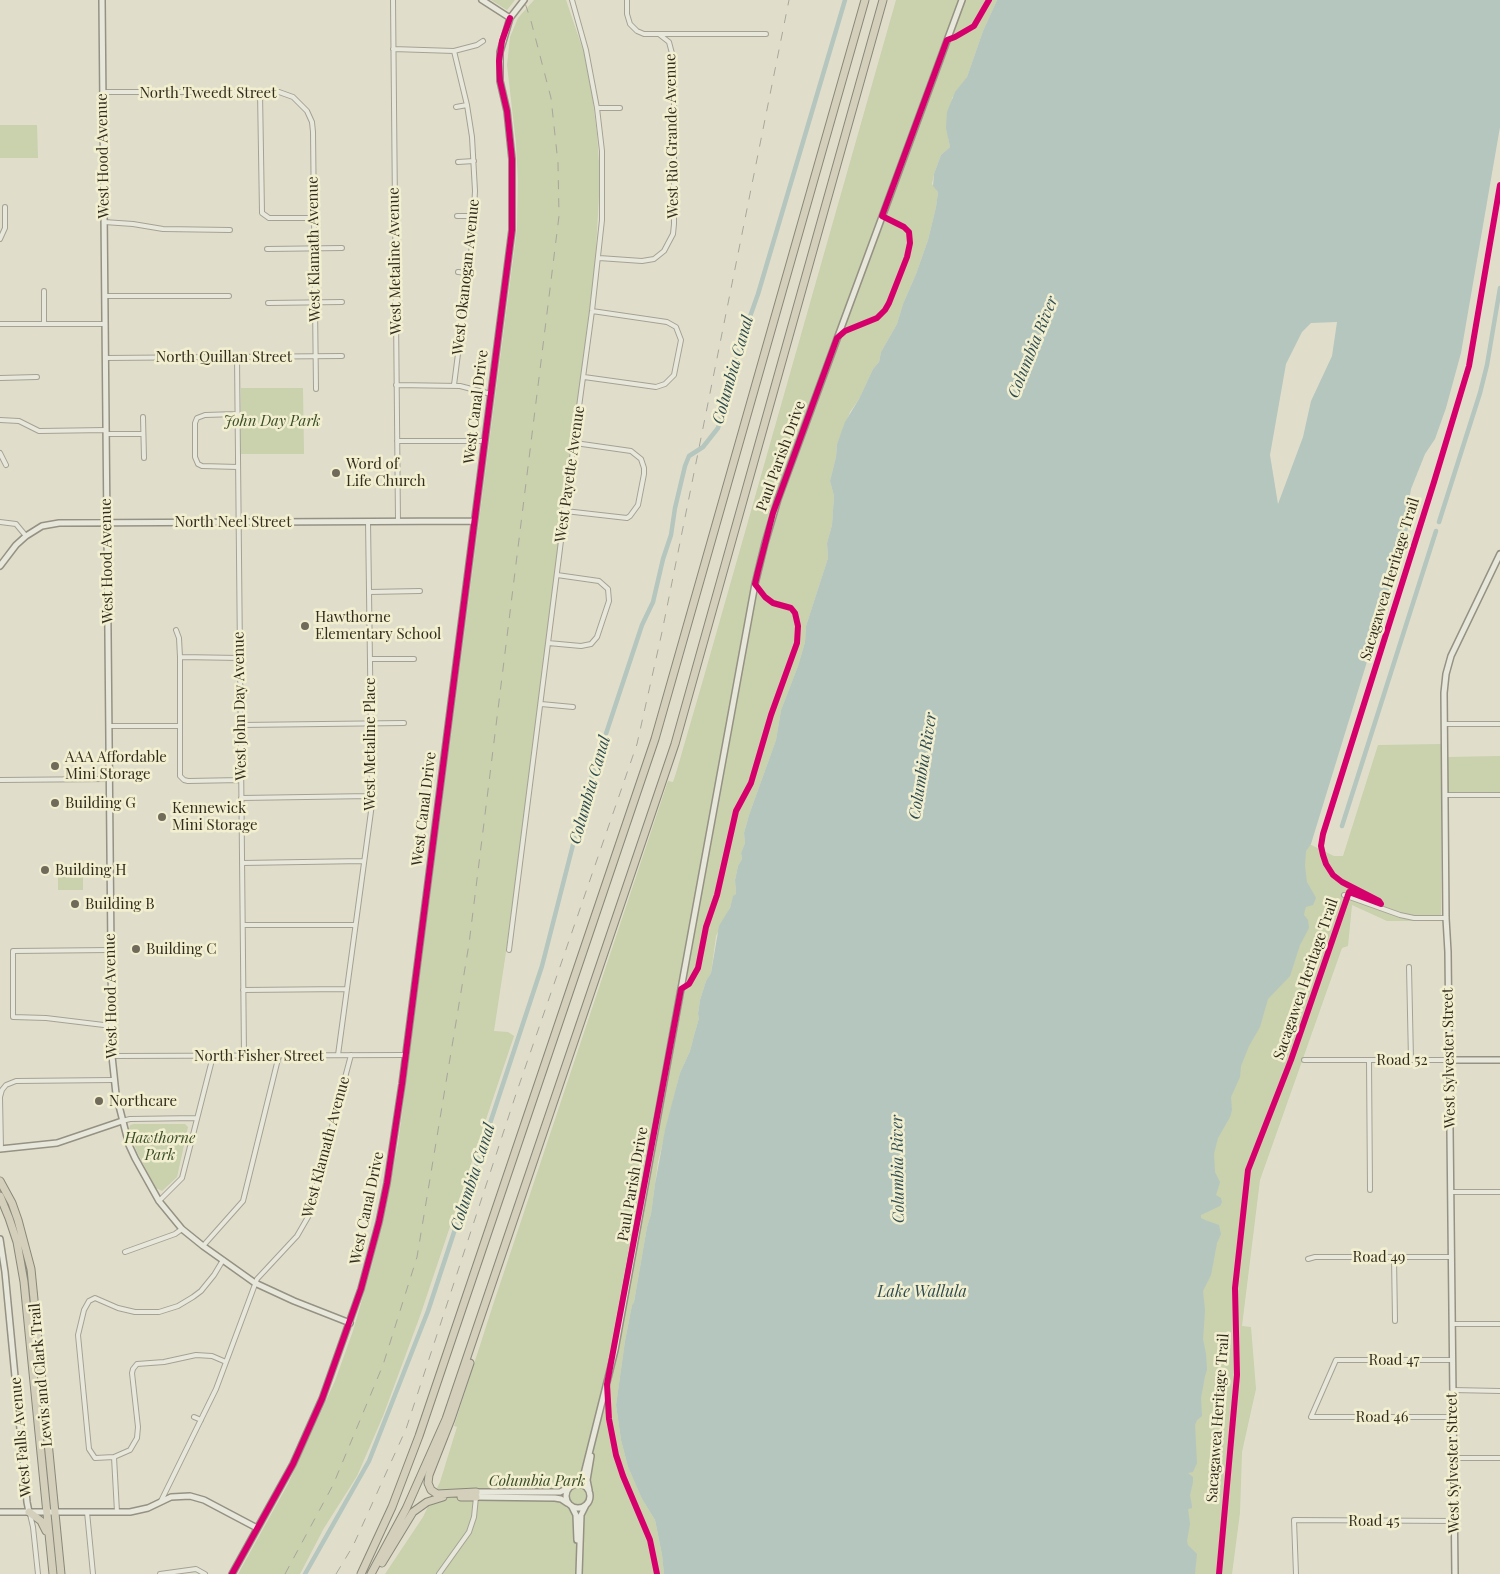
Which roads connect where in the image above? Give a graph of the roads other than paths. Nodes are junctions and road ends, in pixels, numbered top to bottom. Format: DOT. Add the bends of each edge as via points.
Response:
graph roads {
  1 [pos="102,0"];
  2 [pos="393,0"];
  3 [pos="482,0"];
  4 [pos="524,0"];
  5 [pos="572,0"];
  6 [pos="627,0"];
  7 [pos="865,0"];
  8 [pos="883,0"];
  9 [pos="962,0"];
  10 [pos="510,18"];
  11 [pos="766,34"];
  12 [pos="660,35"];
  13 [pos="483,41"];
  14 [pos="393,50"];
  15 [pos="454,51"];
  16 [pos="103,92"];
  17 [pos="260,92"];
  18 [pos="466,105"];
  19 [pos="456,107"];
  20 [pos="597,108"];
  21 [pos="620,108"];
  22 [pos="307,110"];
  23 [pos="474,161"];
  24 [pos="458,162"];
  25 [pos="5,207"];
  26 [pos="457,216"];
  27 [pos="474,216"];
  28 [pos="314,218"];
  29 [pos="104,222"];
  30 [pos="230,230"];
  31 [pos="0,239"];
  32 [pos="314,248"];
  33 [pos="342,248"];
  34 [pos="267,249"];
  35 [pos="599,258"];
  36 [pos="458,272"];
  37 [pos="468,274"];
  38 [pos="44,291"];
  39 [pos="105,296"];
  40 [pos="229,296"];
  41 [pos="315,302"];
  42 [pos="342,302"];
  43 [pos="268,303"];
  44 [pos="592,311"];
  45 [pos="0,324"];
  46 [pos="44,324"];
  47 [pos="105,324"];
  48 [pos="453,328"];
  49 [pos="461,329"];
  50 [pos="316,356"];
  51 [pos="342,356"];
  52 [pos="237,357"];
  53 [pos="105,358"];
  54 [pos="37,377"];
  55 [pos="584,377"];
  56 [pos="0,378"];
  57 [pos="396,385"];
  58 [pos="454,385"];
  59 [pos="316,389"];
  60 [pos="491,394"];
  61 [pos="237,414"];
  62 [pos="143,417"];
  63 [pos="0,420"];
  64 [pos="106,432"];
  65 [pos="143,434"];
  66 [pos="397,441"];
  67 [pos="485,441"];
  68 [pos="575,443"];
  69 [pos="0,453"];
  70 [pos="144,458"];
  71 [pos="6,465"];
  72 [pos="238,466"];
  73 [pos="565,511"];
  74 [pos="368,521"];
  75 [pos="398,521"];
  76 [pos="474,521"];
  77 [pos="0,522"];
  78 [pos="107,522"];
  79 [pos="238,522"];
  80 [pos="26,536"];
  81 [pos="1500,554"];
  82 [pos="0,566"];
  83 [pos="557,575"];
  84 [pos="420,591"];
  85 [pos="369,592"];
  86 [pos="176,630"];
  87 [pos="548,643"];
  88 [pos="180,657"];
  89 [pos="240,658"];
  90 [pos="370,659"];
  91 [pos="414,659"];
  92 [pos="541,704"];
  93 [pos="573,707"];
  94 [pos="371,723"];
  95 [pos="404,723"];
  96 [pos="1444,724"];
  97 [pos="1500,724"];
  98 [pos="241,725"];
  99 [pos="109,726"];
  100 [pos="180,726"];
  101 [pos="109,779"];
  102 [pos="0,780"];
  103 [pos="241,780"];
  104 [pos="1445,795"];
  105 [pos="1500,795"];
  106 [pos="372,796"];
  107 [pos="242,798"];
  108 [pos="364,861"];
  109 [pos="242,863"];
  110 [pos="1344,895"];
  111 [pos="1446,918"];
  112 [pos="355,925"];
  113 [pos="243,926"];
  114 [pos="111,950"];
  115 [pos="509,950"];
  116 [pos="1409,967"];
  117 [pos="347,989"];
  118 [pos="243,990"];
  119 [pos="112,1026"];
  120 [pos="338,1055"];
  121 [pos="351,1055"];
  122 [pos="405,1055"];
  123 [pos="112,1056"];
  124 [pos="213,1056"];
  125 [pos="244,1056"];
  126 [pos="279,1056"];
  127 [pos="1304,1060"];
  128 [pos="1369,1060"];
  129 [pos="1411,1060"];
  130 [pos="1449,1060"];
  131 [pos="1500,1060"];
  132 [pos="114,1080"];
  133 [pos="197,1118"];
  134 [pos="122,1121"];
  135 [pos="0,1149"];
  136 [pos="0,1182"];
  137 [pos="1370,1190"];
  138 [pos="1451,1192"];
  139 [pos="1500,1192"];
  140 [pos="0,1196"];
  141 [pos="159,1202"];
  142 [pos="182,1229"];
  143 [pos="0,1239"];
  144 [pos="203,1246"];
  145 [pos="125,1252"];
  146 [pos="1394,1257"];
  147 [pos="1451,1257"];
  148 [pos="1308,1259"];
  149 [pos="223,1260"];
  150 [pos="255,1282"];
  151 [pos="486,1300"];
  152 [pos="1395,1321"];
  153 [pos="350,1323"];
  154 [pos="1452,1324"];
  155 [pos="1500,1324"];
  156 [pos="1452,1360"];
  157 [pos="226,1362"];
  158 [pos="1453,1390"];
  159 [pos="1500,1390"];
  160 [pos="194,1417"];
  161 [pos="1311,1417"];
  162 [pos="1453,1418"];
  163 [pos="201,1420"];
  164 [pos="592,1443"];
  165 [pos="114,1457"];
  166 [pos="1453,1458"];
  167 [pos="1500,1458"];
  168 [pos="576,1483"];
  169 [pos="568,1488"];
  170 [pos="589,1491"];
  171 [pos="476,1495"];
  172 [pos="161,1502"];
  173 [pos="569,1504"];
  174 [pos="586,1505"];
  175 [pos="0,1512"];
  176 [pos="30,1512"];
  177 [pos="47,1512"];
  178 [pos="55,1512"];
  179 [pos="87,1512"];
  180 [pos="117,1512"];
  181 [pos="1454,1521"];
  182 [pos="257,1528"];
  183 [pos="49,1538"];
  184 [pos="579,1553"];
  185 [pos="38,1574"];
  186 [pos="53,1574"];
  187 [pos="61,1574"];
  188 [pos="93,1574"];
  189 [pos="160,1574"];
  190 [pos="205,1574"];
  191 [pos="232,1574"];
  192 [pos="361,1574"];
  193 [pos="373,1574"];
  194 [pos="439,1574"];
  195 [pos="579,1574"];
  196 [pos="1296,1574"];
  197 [pos="1455,1574"];
  1 -- 16 [label="street, West Hood Avenue"];
  2 -- 14 [label="street, West Metaline Avenue"];
  3 -- 10 [label="street"];
  4 -- 10 [label="street, West Canal Drive"];
  5 -- 20 [label="street, West Payette Avenue"];
  6 -- 12 [label="street" via="633,28 644,34"];
  7 -- 192 [label="highway" via="655,739 422,1429 392,1508"];
  8 -- 151 [label="highway" via="675,744"];
  9 -- 164 [label="street, Paul Parish Drive" via="764,543 620,1325"];
  10 -- 60 [label="street, West Canal Drive" via="502,41 499,67 511,141 513,211"];
  11 -- 12 [label="street"];
  12 -- 35 [label="street, West Rio Grande Avenue" via="669,42 674,55 673,234 660,256 649,261"];
  13 -- 15 [label="street"];
  14 -- 15 [label="street"];
  14 -- 57 [label="street, West Metaline Avenue"];
  15 -- 18 [label="street, West Okanogan Avenue"];
  16 -- 17 [label="street, North Tweedt Street"];
  16 -- 29 [label="street, West Hood Avenue"];
  17 -- 22 [label="street, North Tweedt Street" via="284,93"];
  17 -- 28 [label="street" via="261,211 269,218"];
  18 -- 19 [label="street"];
  18 -- 23 [label="street, West Okanogan Avenue"];
  20 -- 21 [label="street"];
  20 -- 35 [label="street, West Payette Avenue" via="603,185"];
  22 -- 28 [label="street, West Klamath Avenue" via="313,128"];
  23 -- 24 [label="street"];
  23 -- 27 [label="street, West Okanogan Avenue"];
  25 -- 31 [label="street" via="5,228"];
  26 -- 27 [label="street"];
  27 -- 37 [label="street, West Okanogan Avenue"];
  28 -- 32 [label="street, West Klamath Avenue"];
  29 -- 30 [label="street" via="163,229"];
  29 -- 39 [label="street, West Hood Avenue"];
  32 -- 33 [label="street"];
  32 -- 34 [label="street"];
  32 -- 41 [label="street, West Klamath Avenue"];
  35 -- 44 [label="street, West Payette Avenue"];
  36 -- 37 [label="street"];
  37 -- 49 [label="street, West Okanogan Avenue"];
  38 -- 46 [label="street"];
  39 -- 40 [label="street"];
  39 -- 47 [label="street, West Hood Avenue"];
  41 -- 42 [label="street"];
  41 -- 43 [label="street"];
  41 -- 50 [label="street, West Klamath Avenue"];
  44 -- 55 [label="street, West Payette Avenue"];
  44 -- 55 [label="street" via="667,322 676,327 681,340 674,375 665,384 656,387"];
  45 -- 46 [label="street"];
  46 -- 47 [label="street"];
  47 -- 53 [label="street, West Hood Avenue"];
  48 -- 49 [label="street"];
  49 -- 58 [label="street, West Okanogan Avenue"];
  50 -- 51 [label="street, North Quillan Street"];
  50 -- 52 [label="street, North Quillan Street"];
  50 -- 59 [label="street, West Klamath Avenue"];
  52 -- 53 [label="street, North Quillan Street"];
  52 -- 61 [label="street, West John Day Avenue"];
  53 -- 64 [label="street, West Hood Avenue"];
  54 -- 56 [label="street"];
  55 -- 68 [label="street, West Payette Avenue"];
  57 -- 58 [label="street"];
  57 -- 66 [label="street, West Metaline Avenue"];
  58 -- 60 [label="street"];
  60 -- 67 [label="street, West Canal Drive"];
  61 -- 72 [label="street, West John Day Avenue"];
  61 -- 72 [label="street" via="197,418 195,449 200,466"];
  62 -- 65 [label="street"];
  63 -- 64 [label="street" via="19,421 38,430"];
  64 -- 65 [label="street"];
  64 -- 78 [label="street, West Hood Avenue"];
  65 -- 70 [label="street"];
  66 -- 67 [label="street"];
  66 -- 75 [label="street, West Metaline Avenue"];
  67 -- 76 [label="street, West Canal Drive"];
  68 -- 73 [label="street, West Payette Avenue"];
  68 -- 73 [label="street" via="631,451 641,459 644,474 638,505 627,518"];
  69 -- 71 [label="street"];
  72 -- 79 [label="street, West John Day Avenue"];
  73 -- 83 [label="street, West Payette Avenue"];
  74 -- 75 [label="street, North Neel Street"];
  74 -- 79 [label="street, North Neel Street"];
  74 -- 85 [label="street, West Metaline Place"];
  75 -- 76 [label="street, North Neel Street"];
  76 -- 122 [label="street, West Canal Drive"];
  77 -- 80 [label="street" via="16,524"];
  78 -- 79 [label="street, North Neel Street"];
  78 -- 80 [label="street, North Neel Street" via="53,523"];
  78 -- 99 [label="street, West Hood Avenue"];
  79 -- 89 [label="street, West John Day Avenue"];
  80 -- 82 [label="street, North Neel Street"];
  81 -- 96 [label="street, West Sylvester Street" via="1448,665"];
  83 -- 87 [label="street, West Payette Avenue"];
  83 -- 87 [label="street" via="600,581 608,588 609,602 598,637 591,644"];
  84 -- 85 [label="street"];
  85 -- 90 [label="street, West Metaline Place"];
  86 -- 88 [label="street"];
  87 -- 92 [label="street, West Payette Avenue"];
  88 -- 89 [label="street"];
  88 -- 100 [label="street"];
  89 -- 98 [label="street, West John Day Avenue"];
  90 -- 91 [label="street"];
  90 -- 94 [label="street, West Metaline Place"];
  92 -- 93 [label="street"];
  92 -- 115 [label="street, West Payette Avenue"];
  94 -- 95 [label="street"];
  94 -- 98 [label="street"];
  94 -- 106 [label="street, West Metaline Place"];
  96 -- 97 [label="street"];
  96 -- 104 [label="street, West Sylvester Street"];
  98 -- 103 [label="street, West John Day Avenue"];
  99 -- 100 [label="street"];
  99 -- 101 [label="street, West Hood Avenue"];
  100 -- 103 [label="street" via="180,776 184,780"];
  101 -- 102 [label="street"];
  101 -- 114 [label="street, West Hood Avenue"];
  103 -- 107 [label="street, West John Day Avenue"];
  104 -- 105 [label="street"];
  104 -- 111 [label="street, West Sylvester Street"];
  106 -- 107 [label="street"];
  106 -- 108 [label="street, West Metaline Place"];
  107 -- 109 [label="street, West John Day Avenue"];
  108 -- 109 [label="street"];
  108 -- 112 [label="street, West Metaline Place"];
  109 -- 113 [label="street, West John Day Avenue"];
  110 -- 111 [label="street" via="1400,915"];
  111 -- 130 [label="street, West Sylvester Street"];
  112 -- 113 [label="street"];
  112 -- 117 [label="street, West Metaline Place"];
  113 -- 118 [label="street, West John Day Avenue"];
  114 -- 119 [label="street, West Hood Avenue"];
  114 -- 119 [label="street" via="13,951 13,1018 52,1018"];
  116 -- 129 [label="street"];
  117 -- 118 [label="street"];
  117 -- 120 [label="street, West Metaline Place"];
  118 -- 125 [label="street, West John Day Avenue"];
  119 -- 123 [label="street, West Hood Avenue"];
  120 -- 121 [label="street, North Fisher Street"];
  120 -- 126 [label="street, North Fisher Street"];
  121 -- 122 [label="street, North Fisher Street"];
  121 -- 150 [label="street, West Klamath Avenue" via="308,1217 297,1236"];
  122 -- 153 [label="street, West Canal Drive" via="381,1212"];
  123 -- 124 [label="street, North Fisher Street"];
  123 -- 132 [label="street, West Hood Avenue"];
  124 -- 125 [label="street, North Fisher Street"];
  124 -- 133 [label="street"];
  125 -- 126 [label="street, North Fisher Street"];
  126 -- 144 [label="street" via="243,1202"];
  127 -- 128 [label="street, Road 52"];
  128 -- 129 [label="street, Road 52"];
  128 -- 137 [label="street"];
  129 -- 130 [label="street, Road 52"];
  130 -- 131 [label="street, Road 52"];
  130 -- 138 [label="street, West Sylvester Street"];
  132 -- 134 [label="street, West Hood Avenue"];
  132 -- 135 [label="street" via="16,1081 4,1087 0,1098"];
  133 -- 134 [label="street"];
  133 -- 141 [label="street" via="182,1178"];
  134 -- 135 [label="street" via="57,1143"];
  134 -- 141 [label="street, West Hood Avenue" via="135,1158"];
  136 -- 178 [label="highway, Lewis and Clark Trail" via="12,1203 31,1269"];
  138 -- 139 [label="street"];
  138 -- 147 [label="street, West Sylvester Street"];
  140 -- 177 [label="highway, Lewis and Clark Trail" via="17,1242 24,1282"];
  141 -- 142 [label="street, West Hood Avenue"];
  142 -- 144 [label="street, West Hood Avenue"];
  142 -- 145 [label="street"];
  143 -- 176 [label="street, West Falls Avenue"];
  144 -- 149 [label="street, West Hood Avenue"];
  146 -- 147 [label="street, Road 49"];
  146 -- 148 [label="street, Road 49"];
  146 -- 152 [label="street"];
  147 -- 154 [label="street, West Sylvester Street"];
  149 -- 150 [label="street, West Hood Avenue"];
  149 -- 165 [label="street" via="201,1291 169,1309 135,1312 94,1298 84,1310 78,1335 89,1449 95,1458"];
  150 -- 153 [label="street, West Hood Avenue"];
  150 -- 157 [label="street, West Klamath Avenue"];
  151 -- 171 [label="highway" via="473,1354 428,1480 429,1488 437,1494"];
  151 -- 193 [label="highway" via="446,1419"];
  153 -- 182 [label="street, West Canal Drive" via="294,1464"];
  154 -- 155 [label="street"];
  154 -- 156 [label="street, West Sylvester Street"];
  156 -- 158 [label="street, West Sylvester Street"];
  156 -- 161 [label="street, Road 47" via="1336,1360"];
  157 -- 163 [label="street, West Klamath Avenue"];
  157 -- 165 [label="street" via="212,1356 196,1355 135,1366 132,1373 137,1438 130,1450"];
  158 -- 159 [label="street"];
  158 -- 162 [label="street, West Sylvester Street"];
  160 -- 163 [label="street"];
  161 -- 162 [label="street, Road 46"];
  162 -- 166 [label="street, West Sylvester Street"];
  163 -- 172 [label="street, West Klamath Avenue"];
  164 -- 168 [label="street, Paul Parish Drive" via="583,1476"];
  164 -- 170 [label="street, Paul Parish Drive" via="587,1480"];
  165 -- 180 [label="street"];
  166 -- 167 [label="street"];
  166 -- 181 [label="street, West Sylvester Street"];
  168 -- 169 [label="street"];
  168 -- 170 [label="street"];
  169 -- 171 [label="street" via="560,1492"];
  169 -- 173 [label="street" via="565,1495"];
  170 -- 174 [label="street"];
  171 -- 173 [label="street" via="560,1498"];
  171 -- 193 [label="highway" via="439,1498 420,1506"];
  171 -- 194 [label="street" via="469,1532"];
  172 -- 180 [label="street" via="141,1511"];
  172 -- 182 [label="street" via="176,1496 194,1496"];
  173 -- 174 [label="street" via="579,1508"];
  173 -- 184 [label="street" via="576,1517"];
  174 -- 184 [label="street" via="581,1514"];
  175 -- 176 [label="street"];
  176 -- 177 [label="street"];
  176 -- 183 [label="highway" via="42,1523"];
  176 -- 185 [label="street, West Falls Avenue"];
  177 -- 178 [label="street"];
  177 -- 183 [label="highway, Lewis and Clark Trail"];
  178 -- 179 [label="street"];
  178 -- 187 [label="highway, Lewis and Clark Trail"];
  179 -- 180 [label="street"];
  179 -- 188 [label="street"];
  181 -- 196 [label="street, Road 45" via="1294,1520"];
  181 -- 197 [label="street, West Sylvester Street"];
  182 -- 191 [label="street, West Canal Drive"];
  183 -- 186 [label="highway, Lewis and Clark Trail"];
  184 -- 195 [label="street"];
  189 -- 190 [label="street" via="192,1569"];
}
